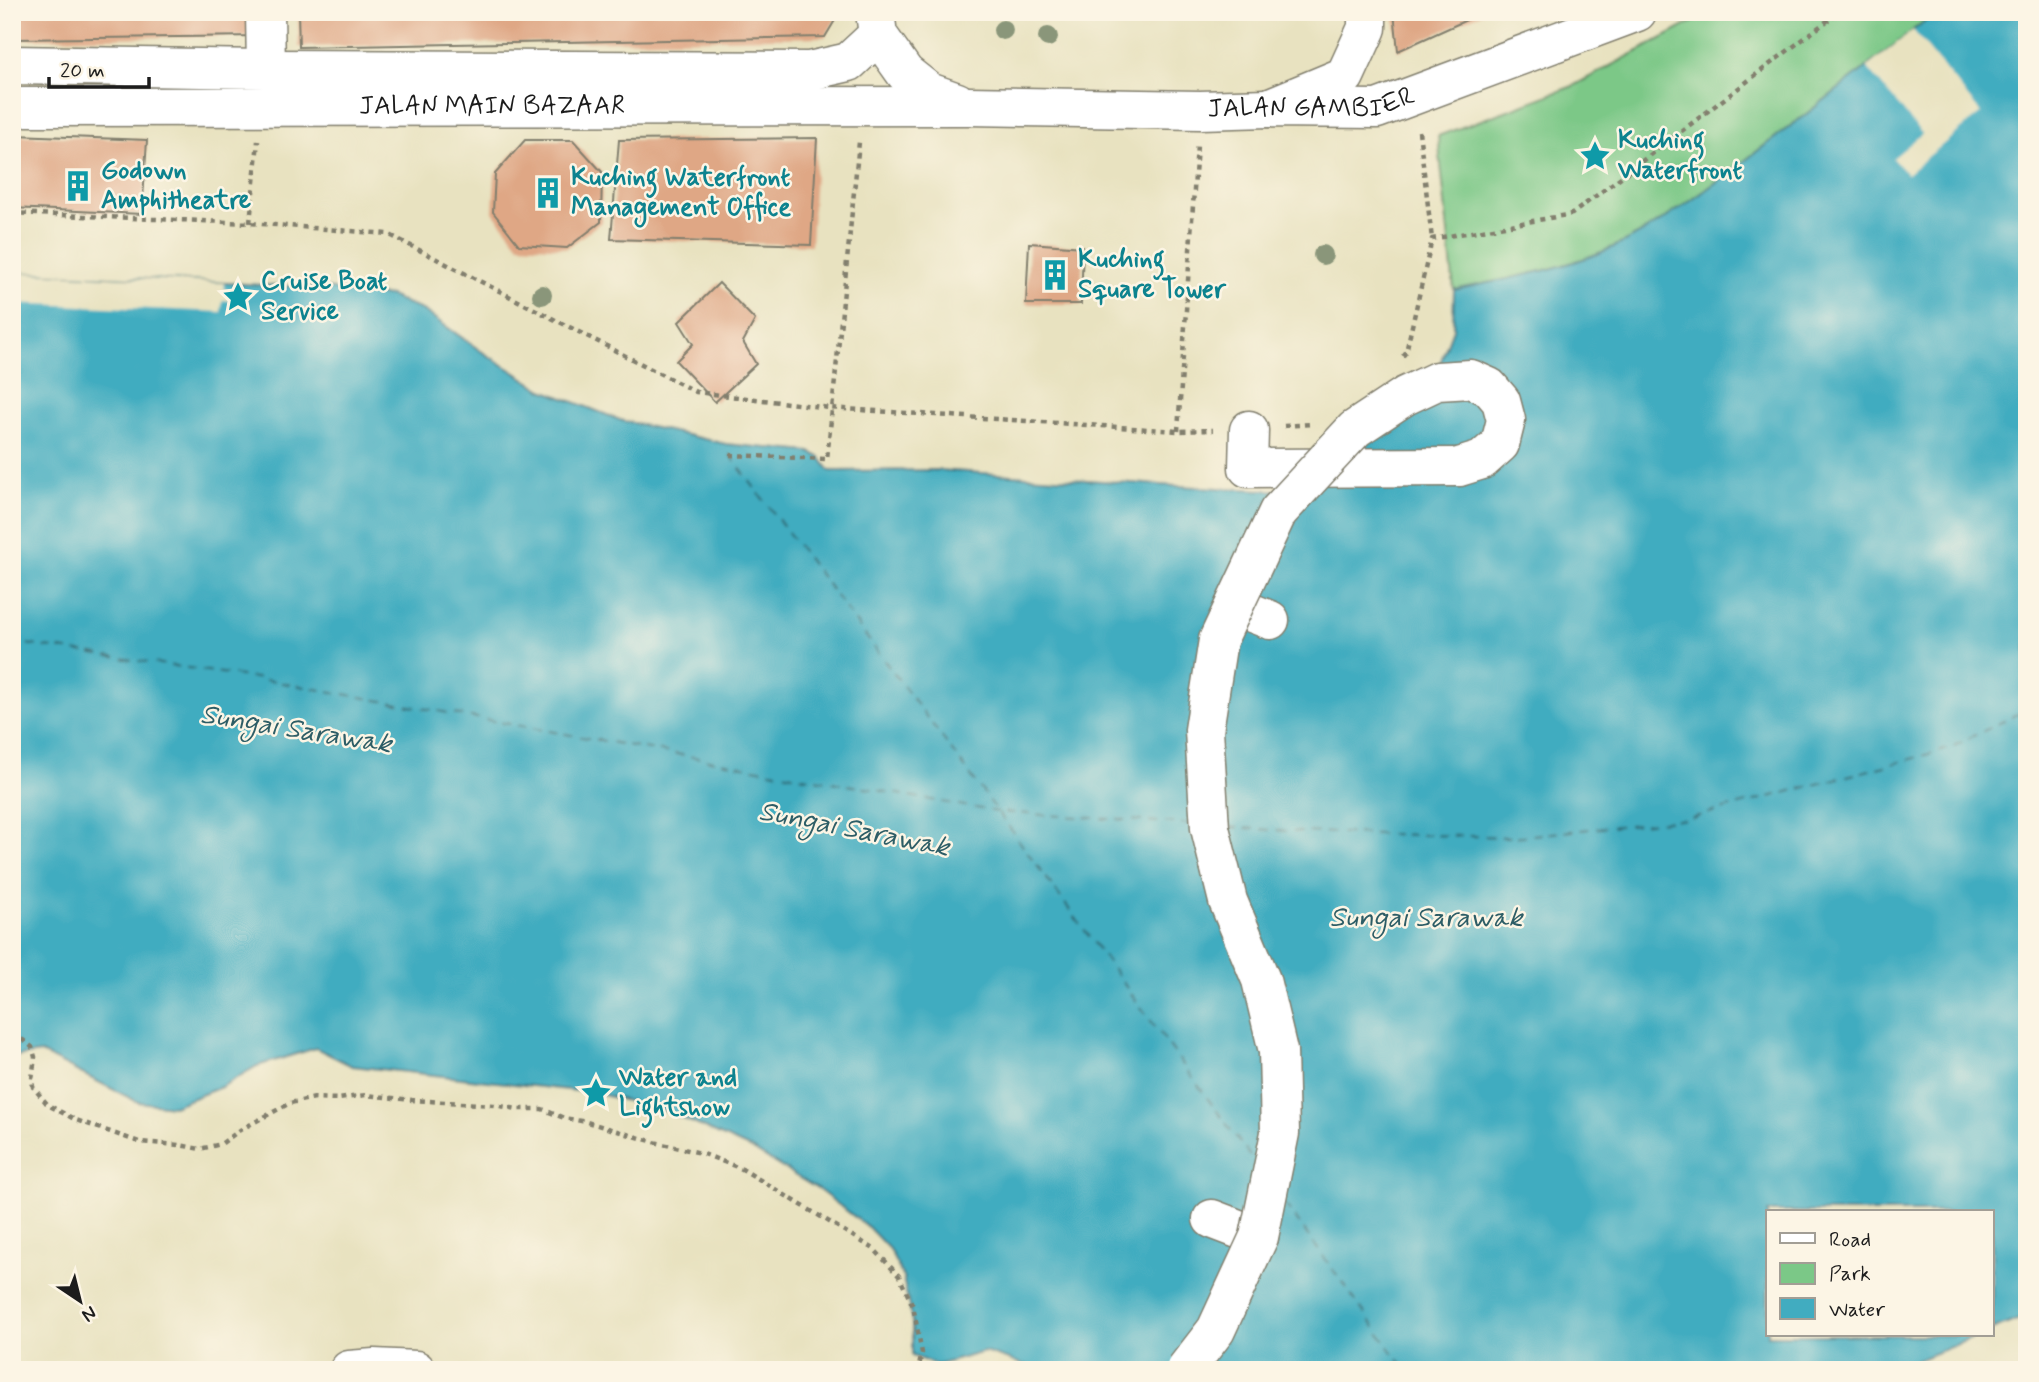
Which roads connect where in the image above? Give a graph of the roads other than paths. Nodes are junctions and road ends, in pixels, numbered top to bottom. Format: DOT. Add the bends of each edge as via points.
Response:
graph roads {
  1 [pos="265,12"];
  2 [pos="1367,12"];
  3 [pos="1637,12"];
  4 [pos="876,23"];
  5 [pos="12,65"];
  6 [pos="266,69"];
  7 [pos="969,106"];
  8 [pos="12,107"];
  9 [pos="1268,108"];
  10 [pos="1249,430"];
  11 [pos="1234,606"];
  12 [pos="1270,620"];
  13 [pos="1212,1219"];
  14 [pos="1259,1237"];
  15 [pos="349,1370"];
  16 [pos="416,1370"];
  17 [pos="1185,1370"];
  1 -- 6 [label="main road"];
  2 -- 9 [label="main road" via="1367,29 1345,76"];
  3 -- 9 [label="main road, JALAN GAMBIER" via="1377,108"];
  4 -- 6 [label="main road, JALAN MAIN BAZAAR" via="849,62 810,71"];
  4 -- 7 [label="main road" via="905,72 929,92"];
  5 -- 6 [label="main road, JALAN MAIN BAZAAR"];
  7 -- 8 [label="main road, JALAN MAIN BAZAAR"];
  7 -- 9 [label="main road, JALAN GAMBIER"];
  10 -- 11 [label="main road, bridge" via="1248,468 1262,468 1288,468 1301,468 1314,468 1327,468 1380,468 1462,467 1482,460 1500,444 1506,420 1501,401 1489,387 1471,379 1437,382 1405,396 1355,429 1329,456 1321,466 1312,475 1278,512"];
  11 -- 12 [label="main road"];
  11 -- 14 [label="main road, bridge" via="1218,640 1204,730 1210,828 1228,901 1261,980 1278,1051 1280,1133"];
  13 -- 14 [label="main road"];
  14 -- 17 [label="main road, bridge" via="1216,1330"];
  15 -- 16 [label="main road"];
}
